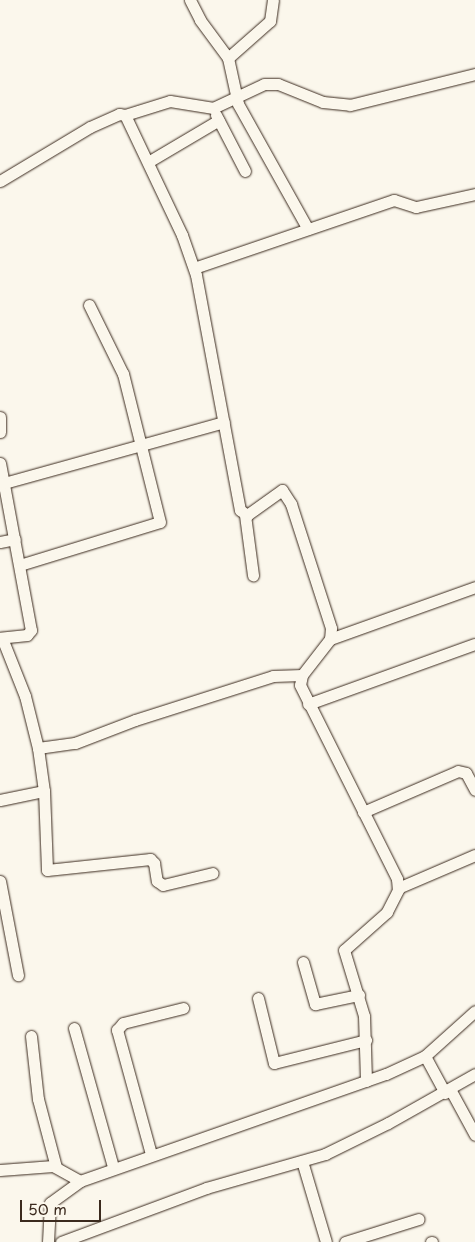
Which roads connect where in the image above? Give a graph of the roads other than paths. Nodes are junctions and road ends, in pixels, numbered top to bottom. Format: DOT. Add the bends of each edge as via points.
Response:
graph roads {
  1 [pos="190,0"];
  2 [pos="273,0"];
  3 [pos="228,58"];
  4 [pos="475,74"];
  5 [pos="236,97"];
  6 [pos="213,108"];
  7 [pos="125,115"];
  8 [pos="219,120"];
  9 [pos="148,162"];
  10 [pos="245,171"];
  11 [pos="0,181"];
  12 [pos="475,194"];
  13 [pos="308,229"];
  14 [pos="194,268"];
  15 [pos="89,305"];
  16 [pos="0,417"];
  17 [pos="224,422"];
  18 [pos="0,432"];
  19 [pos="140,444"];
  20 [pos="0,463"];
  21 [pos="4,483"];
  22 [pos="245,515"];
  23 [pos="15,539"];
  24 [pos="0,542"];
  25 [pos="20,565"];
  26 [pos="253,575"];
  27 [pos="475,587"];
  28 [pos="1,638"];
  29 [pos="330,639"];
  30 [pos="475,644"];
  31 [pos="302,675"];
  32 [pos="308,704"];
  33 [pos="38,748"];
  34 [pos="475,790"];
  35 [pos="44,791"];
  36 [pos="0,800"];
  37 [pos="363,812"];
  38 [pos="475,855"];
  39 [pos="213,873"];
  40 [pos="0,881"];
  41 [pos="398,888"];
  42 [pos="303,962"];
  43 [pos="18,975"];
  44 [pos="359,995"];
  45 [pos="258,998"];
  46 [pos="183,1008"];
  47 [pos="475,1011"];
  48 [pos="74,1028"];
  49 [pos="31,1036"];
  50 [pos="366,1040"];
  51 [pos="425,1056"];
  52 [pos="475,1074"];
  53 [pos="366,1082"];
  54 [pos="447,1091"];
  55 [pos="475,1135"];
  56 [pos="151,1154"];
  57 [pos="302,1161"];
  58 [pos="56,1167"];
  59 [pos="112,1168"];
  60 [pos="0,1170"];
  61 [pos="80,1181"];
  62 [pos="419,1219"];
  63 [pos="48,1242"];
  64 [pos="61,1242"];
  65 [pos="326,1242"];
  66 [pos="345,1242"];
  1 -- 3 [label="street" via="200,20"];
  2 -- 3 [label="street" via="270,21"];
  3 -- 5 [label="street"];
  4 -- 5 [label="street" via="350,105 323,102 274,84 264,84"];
  5 -- 6 [label="street"];
  5 -- 13 [label="street"];
  6 -- 7 [label="street" via="170,101"];
  6 -- 8 [label="street"];
  7 -- 9 [label="street"];
  7 -- 11 [label="street" via="119,114 90,127"];
  8 -- 9 [label="street"];
  8 -- 10 [label="street"];
  9 -- 14 [label="street"];
  12 -- 13 [label="street" via="416,207 394,200"];
  13 -- 14 [label="street"];
  14 -- 17 [label="street"];
  15 -- 19 [label="street" via="123,374"];
  16 -- 18 [label="street"];
  17 -- 19 [label="street"];
  17 -- 22 [label="street" via="240,510"];
  19 -- 21 [label="street"];
  19 -- 25 [label="street" via="160,522"];
  20 -- 21 [label="street"];
  21 -- 23 [label="street"];
  22 -- 26 [label="street"];
  22 -- 29 [label="street" via="278,491 286,494 330,622"];
  23 -- 24 [label="street"];
  23 -- 25 [label="street"];
  25 -- 28 [label="street" via="30,634"];
  27 -- 29 [label="street"];
  28 -- 33 [label="street" via="25,696"];
  29 -- 31 [label="street"];
  30 -- 32 [label="street"];
  31 -- 32 [label="street" via="300,685"];
  31 -- 33 [label="street" via="273,676 135,720 75,743"];
  32 -- 37 [label="street"];
  33 -- 35 [label="street"];
  34 -- 37 [label="street" via="466,773 458,771"];
  35 -- 36 [label="street"];
  35 -- 39 [label="street" via="46,868 49,872 150,859 160,885"];
  37 -- 41 [label="street" via="397,879"];
  38 -- 41 [label="street"];
  40 -- 43 [label="street"];
  41 -- 44 [label="street" via="387,912 345,948"];
  42 -- 44 [label="street" via="315,1004"];
  44 -- 50 [label="street"];
  45 -- 50 [label="street" via="274,1063"];
  46 -- 56 [label="street" via="123,1023 117,1030"];
  47 -- 51 [label="street"];
  48 -- 59 [label="street"];
  49 -- 58 [label="street" via="38,1099"];
  50 -- 53 [label="street"];
  51 -- 53 [label="street"];
  51 -- 54 [label="street"];
  52 -- 54 [label="street"];
  53 -- 56 [label="street"];
  54 -- 55 [label="street"];
  54 -- 57 [label="street" via="341,1147"];
  56 -- 59 [label="street"];
  57 -- 64 [label="street" via="206,1188"];
  57 -- 65 [label="street"];
  58 -- 60 [label="street"];
  58 -- 61 [label="street"];
  59 -- 61 [label="street"];
  61 -- 63 [label="street" via="50,1203"];
  62 -- 66 [label="street"];
}
